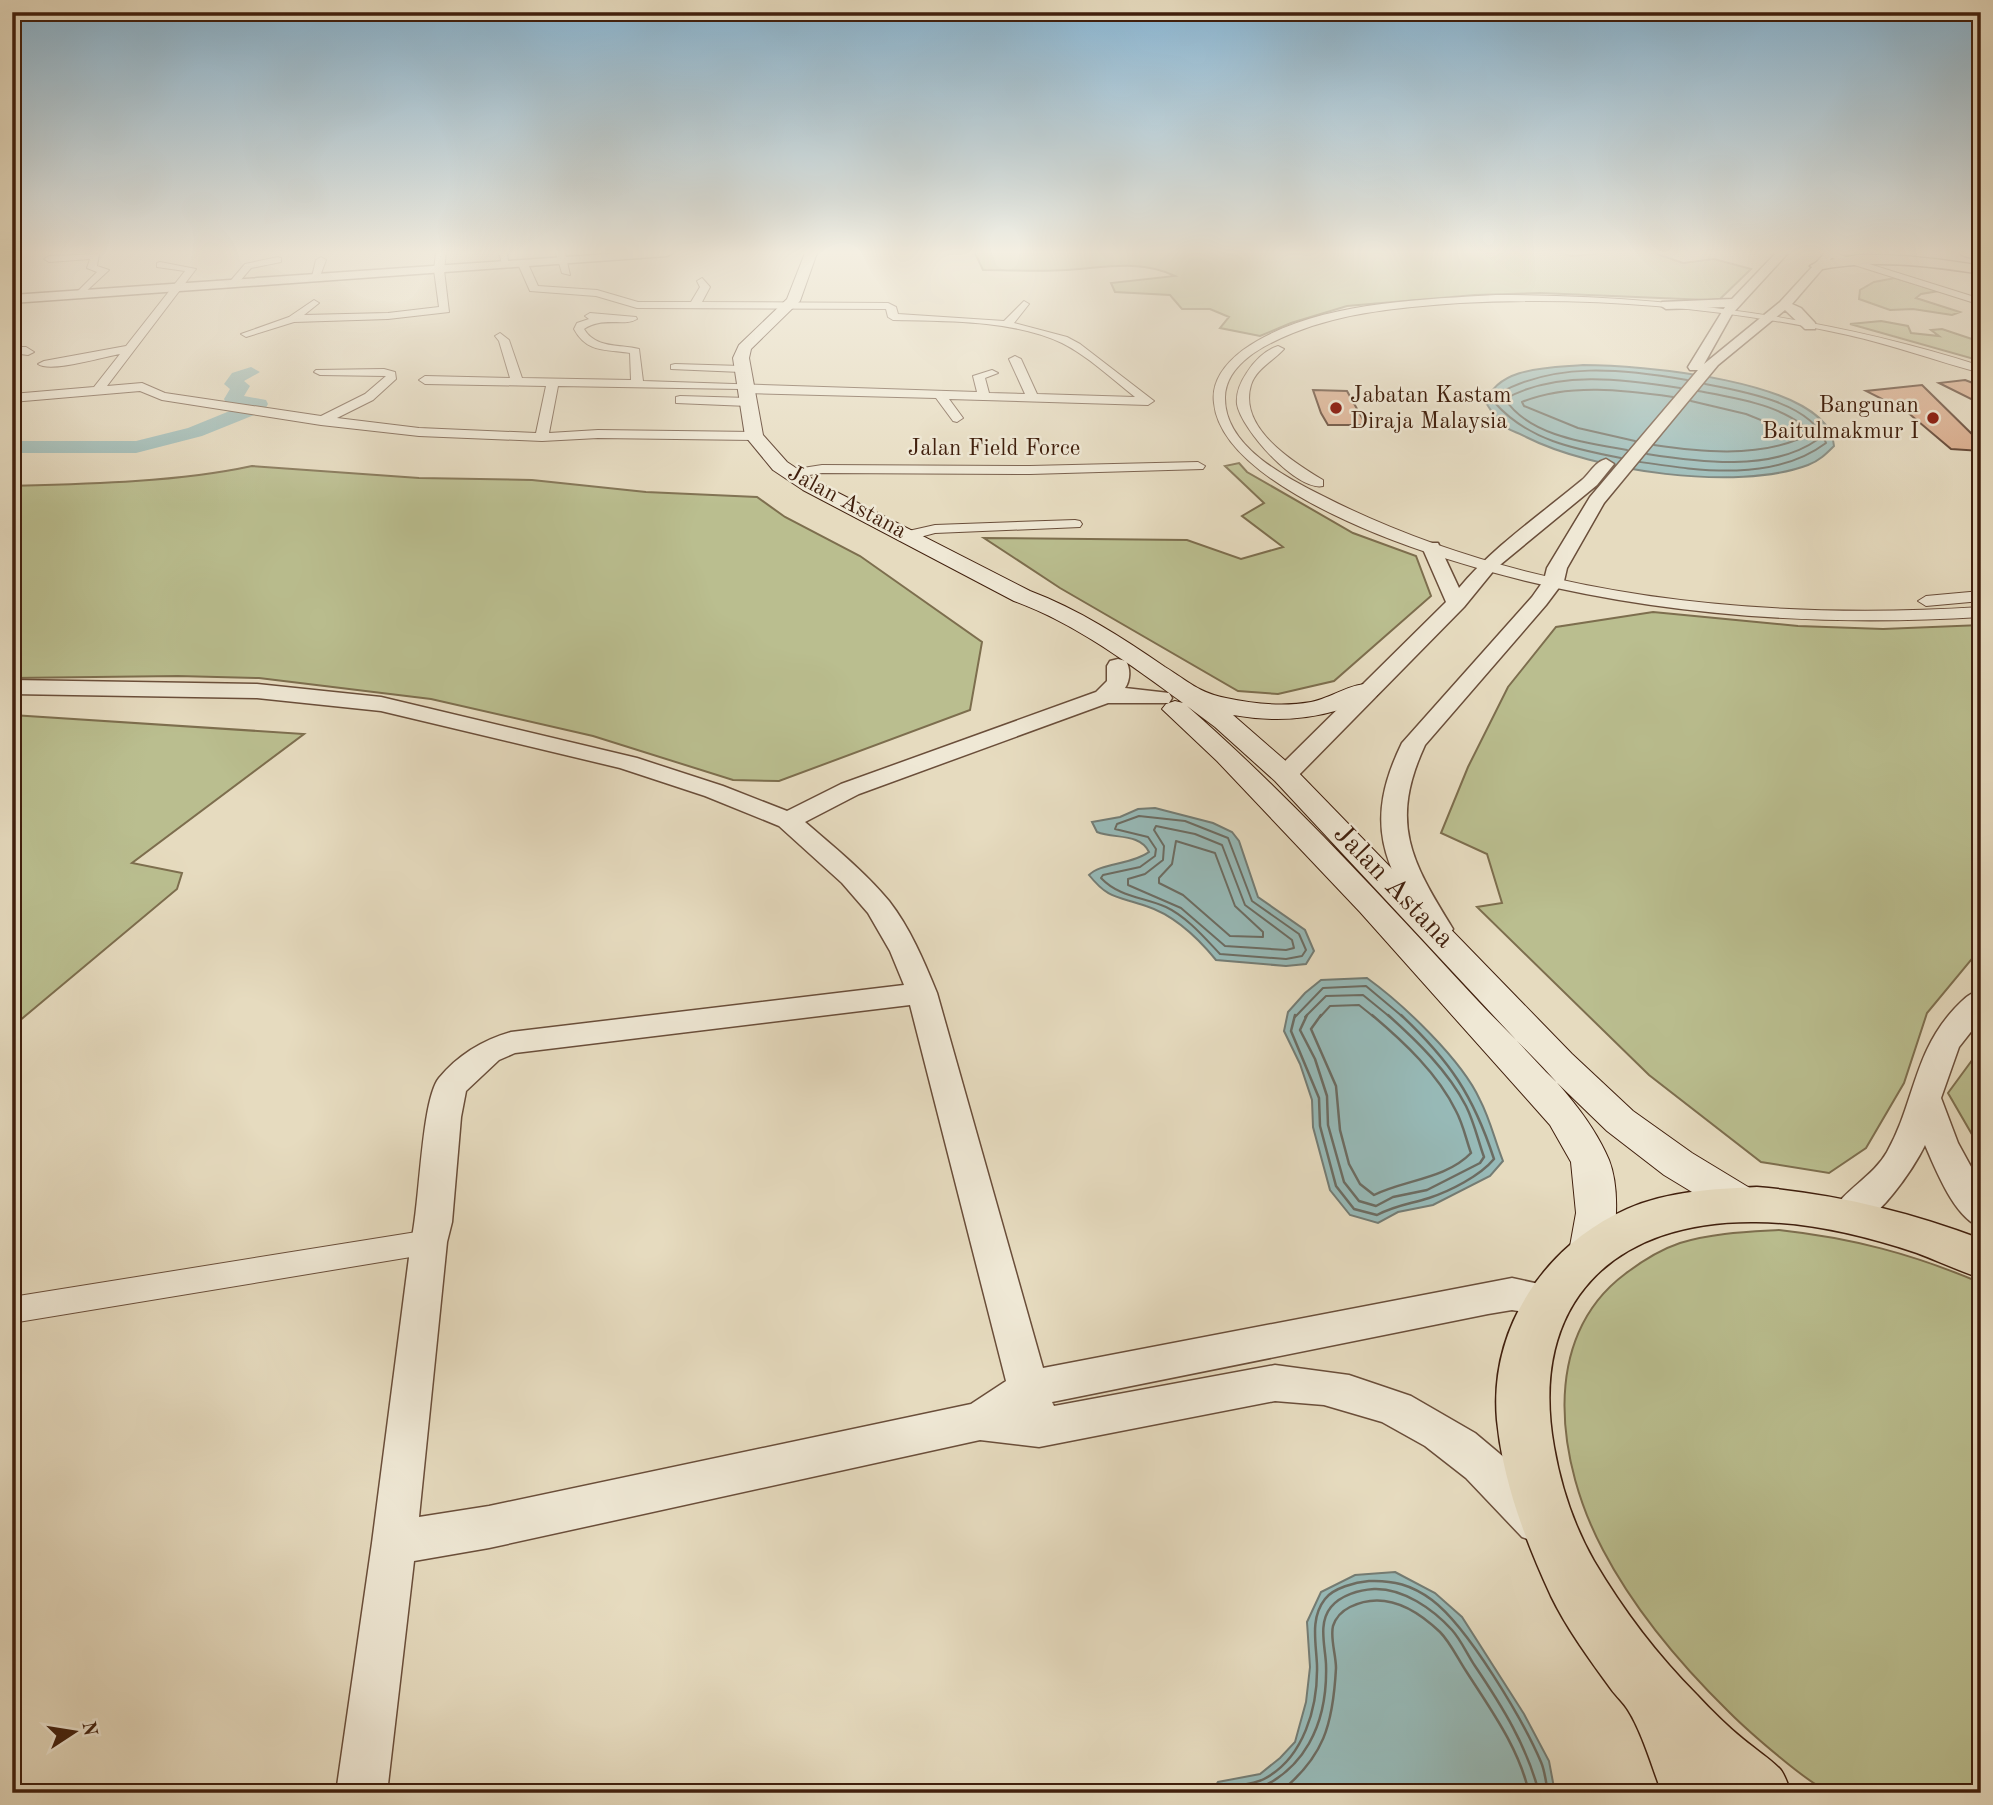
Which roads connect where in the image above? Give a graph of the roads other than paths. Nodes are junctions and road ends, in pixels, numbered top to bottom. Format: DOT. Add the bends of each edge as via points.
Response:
graph roads {
  1 [pos="138,337"];
  2 [pos="501,337"];
  3 [pos="584,337"];
  4 [pos="756,337"];
  5 [pos="1056,337"];
  6 [pos="1276,337"];
  7 [pos="1302,337"];
  8 [pos="1717,337"];
  9 [pos="1741,337"];
  10 [pos="1840,337"];
  11 [pos="1862,337"];
  12 [pos="129,349"];
  13 [pos="12,350"];
  14 [pos="28,352"];
  15 [pos="1015,359"];
  16 [pos="1707,361"];
  17 [pos="44,364"];
  18 [pos="675,367"];
  19 [pos="1981,370"];
  20 [pos="111,372"];
  21 [pos="320,372"];
  22 [pos="97,373"];
  23 [pos="992,373"];
  24 [pos="1981,378"];
  25 [pos="425,380"];
  26 [pos="517,380"];
  27 [pos="554,381"];
  28 [pos="637,383"];
  29 [pos="745,387"];
  30 [pos="97,392"];
  31 [pos="939,394"];
  32 [pos="984,396"];
  33 [pos="12,398"];
  34 [pos="1033,398"];
  35 [pos="680,400"];
  36 [pos="957,418"];
  37 [pos="321,421"];
  38 [pos="754,436"];
  39 [pos="542,437"];
  40 [pos="1198,466"];
  41 [pos="797,478"];
  42 [pos="1600,483"];
  43 [pos="1363,507"];
  44 [pos="1386,516"];
  45 [pos="1075,524"];
  46 [pos="909,536"];
  47 [pos="1437,542"];
  48 [pos="1466,544"];
  49 [pos="1494,560"];
  50 [pos="1548,569"];
  51 [pos="1022,596"];
  52 [pos="1981,596"];
  53 [pos="1806,601"];
  54 [pos="1914,601"];
  55 [pos="1843,602"];
  56 [pos="1879,602"];
  57 [pos="1457,603"];
  58 [pos="1981,612"];
  59 [pos="1118,666"];
  60 [pos="12,687"];
  61 [pos="1368,690"];
  62 [pos="1104,697"];
  63 [pos="1161,698"];
  64 [pos="1196,699"];
  65 [pos="1285,775"];
  66 [pos="788,821"];
  67 [pos="1371,905"];
  68 [pos="1450,946"];
  69 [pos="922,993"];
  70 [pos="1981,1000"];
  71 [pos="1924,1097"];
  72 [pos="1744,1204"];
  73 [pos="1981,1213"];
  74 [pos="1848,1215"];
  75 [pos="429,1242"];
  76 [pos="1590,1252"];
  77 [pos="1981,1259"];
  78 [pos="1548,1300"];
  79 [pos="12,1310"];
  80 [pos="1028,1389"];
  81 [pos="981,1421"];
  82 [pos="1039,1428"];
  83 [pos="1554,1539"];
  84 [pos="394,1543"];
  85 [pos="1630,1664"];
  86 [pos="361,1793"];
  87 [pos="1694,1793"];
  88 [pos="1759,1793"];
  1 -- 12 [label="street"];
  2 -- 26 [label="street"];
  3 -- 28 [label="street" via="598,348 635,351"];
  4 -- 29 [label="main road" via="744,348"];
  5 -- 34 [label="street" via="1076,346 1149,401"];
  6 -- 47 [label="street" via="1256,347 1225,376 1219,395 1222,416 1234,438 1299,491 1344,514"];
  7 -- 43 [label="street" via="1264,358 1249,376 1242,397 1248,421 1282,460"];
  8 -- 16 [label="street"];
  9 -- 16 [label="street"];
  10 -- 24 [label="street"];
  11 -- 19 [label="street"];
  12 -- 17 [label="street"];
  12 -- 20 [label="street"];
  13 -- 14 [label="street"];
  15 -- 34 [label="street"];
  16 -- 42 [label="street"];
  18 -- 29 [label="street"];
  20 -- 22 [label="street"];
  20 -- 30 [label="street"];
  21 -- 37 [label="street" via="384,372 392,377 369,397"];
  23 -- 32 [label="street" via="979,376"];
  25 -- 26 [label="street"];
  26 -- 27 [label="street"];
  27 -- 28 [label="street"];
  27 -- 39 [label="street"];
  28 -- 29 [label="street"];
  29 -- 31 [label="street"];
  29 -- 35 [label="street"];
  29 -- 38 [label="main road"];
  30 -- 33 [label="street"];
  30 -- 37 [label="street" via="142,387 162,396"];
  31 -- 32 [label="street"];
  31 -- 36 [label="street"];
  32 -- 34 [label="street"];
  37 -- 39 [label="street" via="419,432"];
  38 -- 39 [label="street"];
  38 -- 41 [label="main road, Jalan Astana"];
  40 -- 41 [label="street, Jalan Field Force" via="829,470"];
  41 -- 46 [label="main road, Jalan Astana"];
  42 -- 49 [label="street"];
  42 -- 50 [label="street" via="1596,501"];
  44 -- 47 [label="street"];
  45 -- 46 [label="street" via="935,529"];
  46 -- 51 [label="main road, Jalan Astana"];
  47 -- 49 [label="street"];
  47 -- 57 [label="street" via="1448,591"];
  48 -- 49 [label="street"];
  49 -- 50 [label="street"];
  49 -- 50 [label="street"];
  49 -- 57 [label="street"];
  50 -- 53 [label="street" via="1723,595"];
  50 -- 58 [label="street" via="1632,596 1761,612 1889,617"];
  50 -- 68 [label="street" via="1513,632 1414,743 1393,793 1394,828 1406,876"];
  51 -- 59 [label="main road, Jalan Astana"];
  51 -- 64 [label="main road, Jalan Astana" via="1055,608"];
  52 -- 54 [label="street"];
  55 -- 56 [label="street"];
  57 -- 61 [label="street"];
  59 -- 62 [label="street" via="1118,682"];
  59 -- 63 [label="main road, Jalan Astana"];
  60 -- 66 [label="street" via="257,691 381,704 628,763"];
  61 -- 64 [label="main road" via="1343,704 1282,713"];
  61 -- 65 [label="street"];
  62 -- 63 [label="street"];
  62 -- 66 [label="street" via="850,789"];
  63 -- 67 [label="main road, Jalan Astana" via="1227,755"];
  64 -- 65 [label="main road, Jalan Astana"];
  65 -- 67 [label="main road" via="1277,783 1284,804 1356,881"];
  65 -- 68 [label="main road, Jalan Astana"];
  66 -- 69 [label="street" via="852,877 880,909 905,951"];
  67 -- 76 [label="main road, Jalan Astana" via="1563,1115 1590,1162 1596,1213"];
  68 -- 72 [label="main road, Jalan Astana" via="1620,1121"];
  69 -- 75 [label="street" via="511,1042 488,1052 451,1086"];
  69 -- 80 [label="street"];
  70 -- 71 [label="street" via="1957,1024 1940,1053"];
  71 -- 73 [label="street" via="1957,1180"];
  71 -- 74 [label="street" via="1898,1163"];
  72 -- 74 [label="main road"];
  72 -- 76 [label="main road" via="1668,1214 1626,1230"];
  74 -- 77 [label="main road" via="1906,1230"];
  75 -- 79 [label="street"];
  75 -- 84 [label="street"];
  76 -- 78 [label="main road"];
  78 -- 80 [label="street" via="1512,1294 1488,1298"];
  78 -- 83 [label="main road" via="1525,1365 1523,1417 1532,1475"];
  80 -- 81 [label="street"];
  80 -- 82 [label="street"];
  81 -- 82 [label="street"];
  81 -- 84 [label="street"];
  82 -- 83 [label="street" via="1275,1383 1308,1383 1397,1410 1459,1446"];
  83 -- 85 [label="main road" via="1586,1600"];
  84 -- 86 [label="street"];
  85 -- 87 [label="main road" via="1666,1723"];
  85 -- 88 [label="main road" via="1686,1727"];
}
